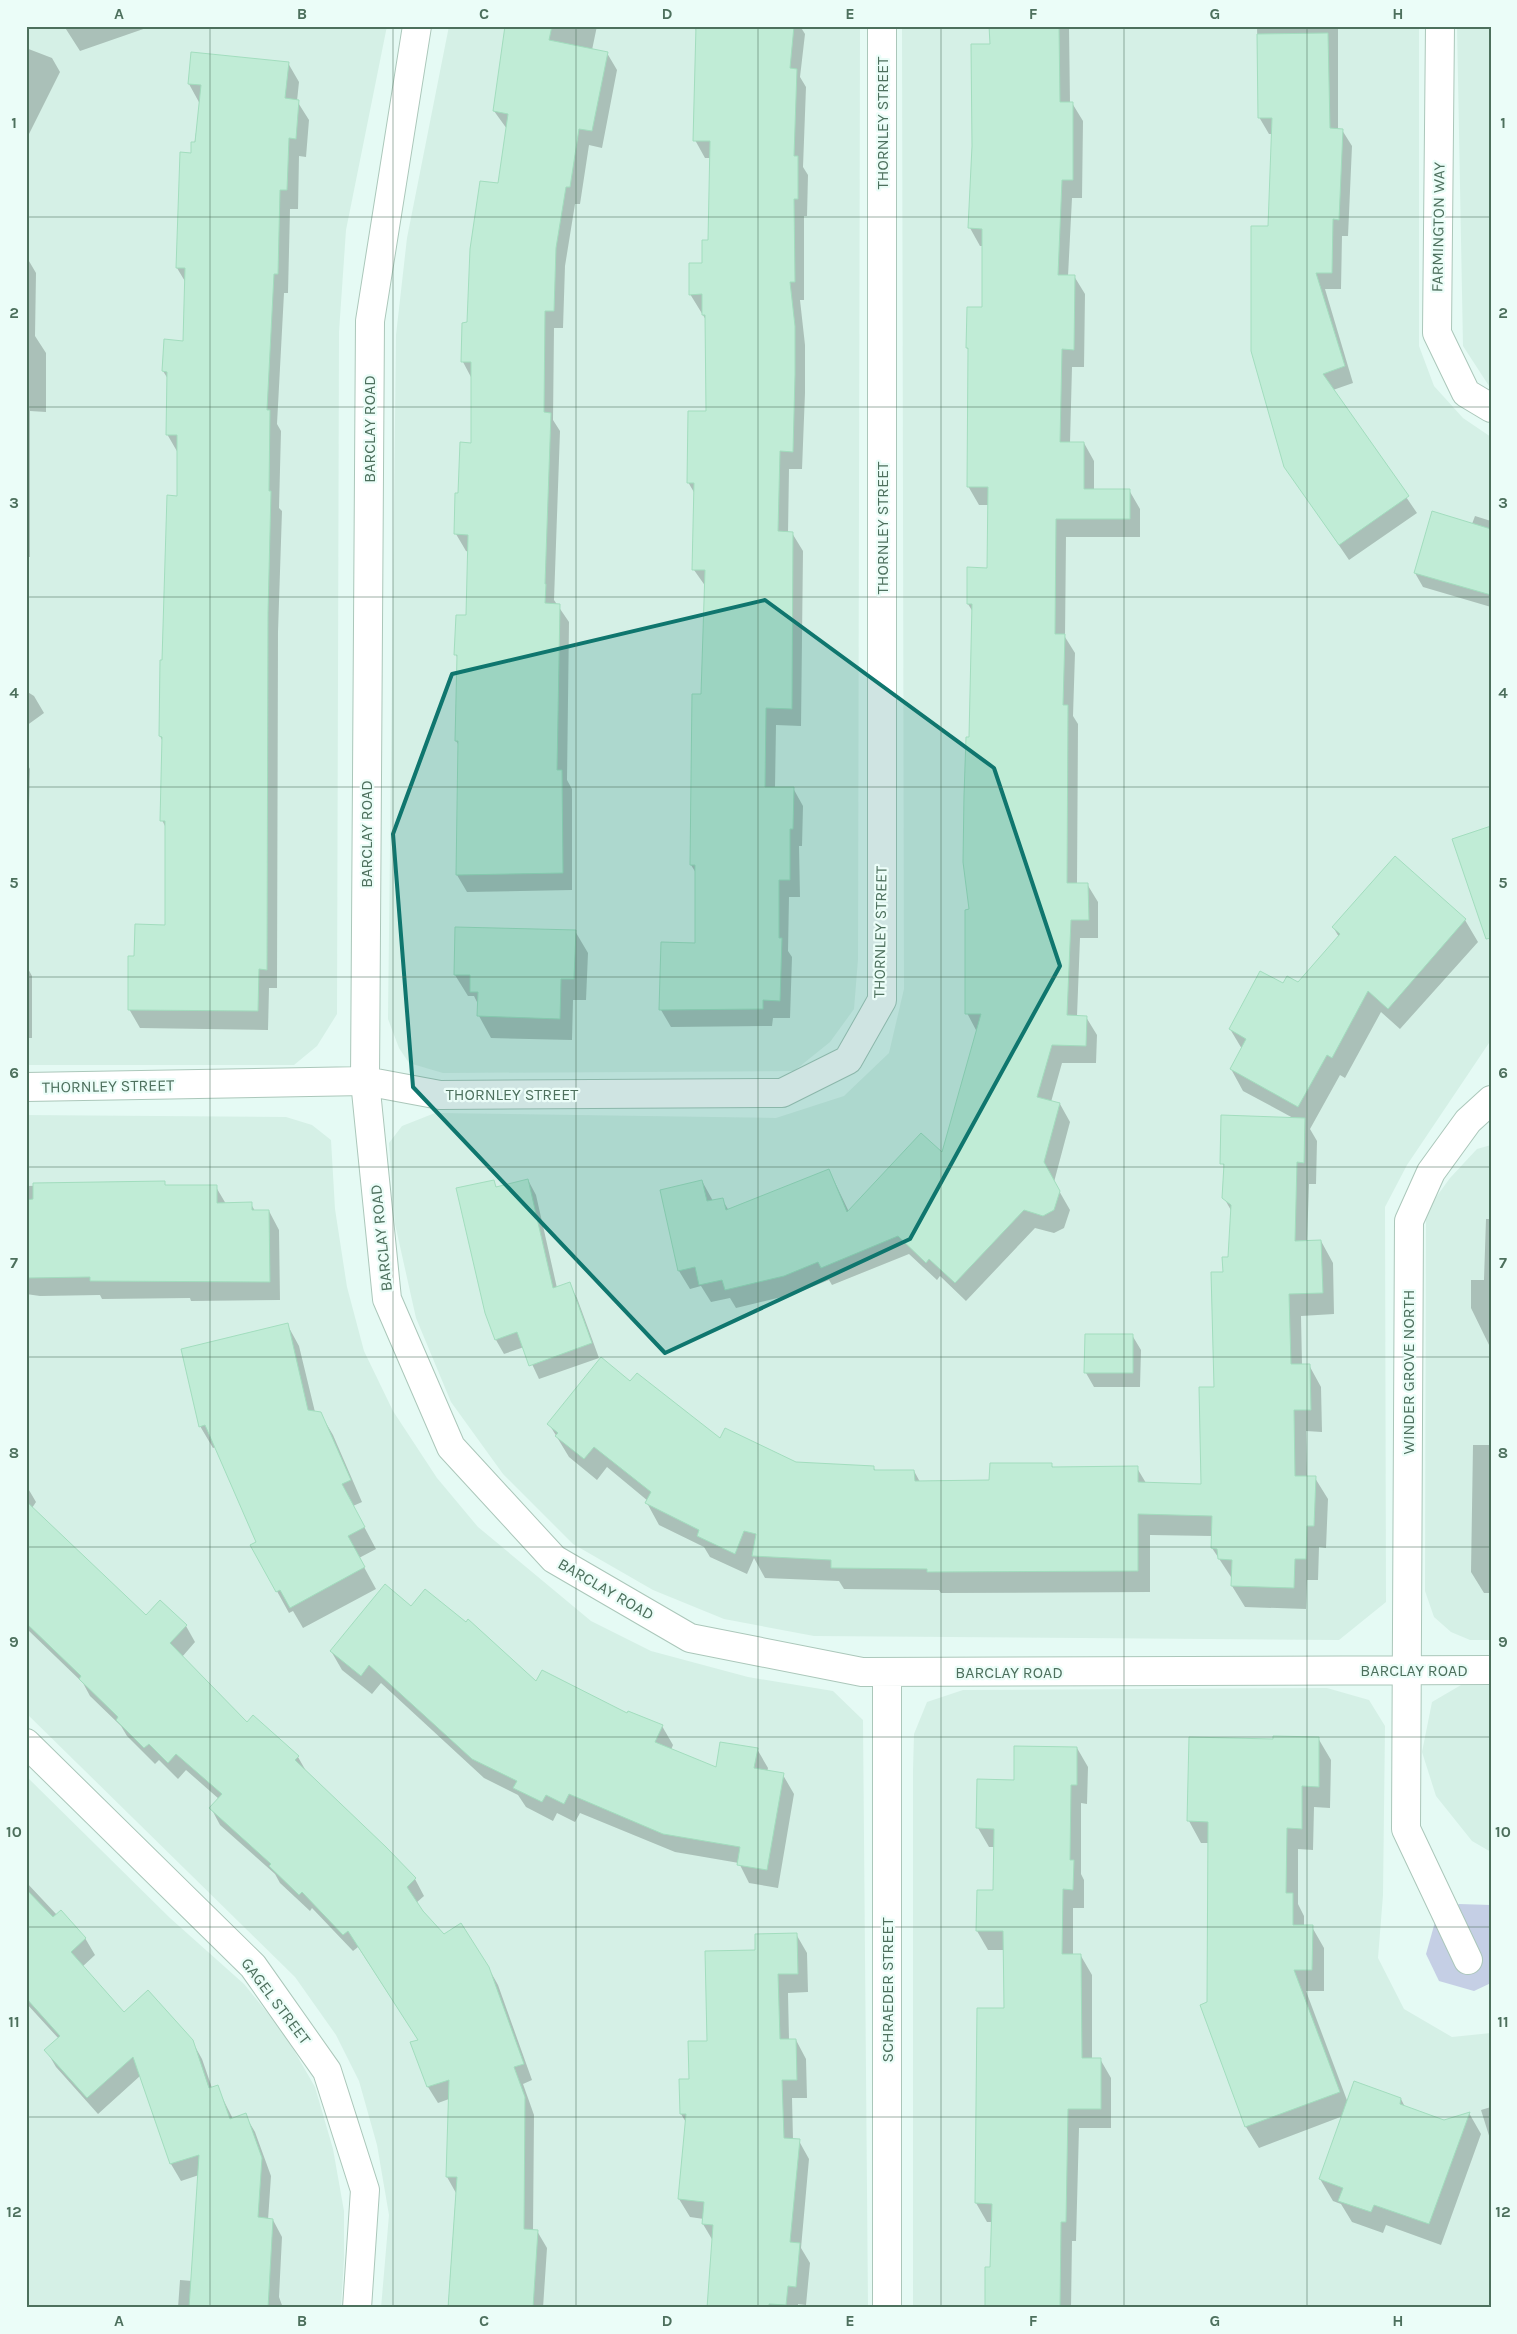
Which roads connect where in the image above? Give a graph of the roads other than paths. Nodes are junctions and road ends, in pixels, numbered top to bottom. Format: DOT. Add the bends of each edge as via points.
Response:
graph roads {
  1 [pos="417,26"];
  2 [pos="882,26"];
  3 [pos="1440,26"];
  4 [pos="1491,408"];
  5 [pos="365,1081"];
  6 [pos="26,1087"];
  7 [pos="1491,1100"];
  8 [pos="1406,1670"];
  9 [pos="1491,1670"];
  10 [pos="887,1672"];
  11 [pos="26,1743"];
  12 [pos="1468,1960"];
  13 [pos="357,2308"];
  14 [pos="887,2308"];
  1 -- 5 [label="street, BARCLAY ROAD" via="370,321"];
  2 -- 5 [label="street, THORNLEY STREET" via="882,1000 848,1060 782,1093 440,1095"];
  3 -- 4 [label="street, FARMINGTON WAY" via="1437,333 1466,393"];
  5 -- 6 [label="street, THORNLEY STREET"];
  5 -- 10 [label="street, BARCLAY ROAD" via="387,1299 451,1447 554,1559 690,1638 862,1672"];
  7 -- 8 [label="street, WINDER GROVE NORTH" via="1468,1121 1431,1172 1409,1221"];
  8 -- 9 [label="street, BARCLAY ROAD"];
  8 -- 10 [label="street, BARCLAY ROAD"];
  8 -- 12 [label="street, WINDER GROVE NORTH" via="1406,1829"];
  10 -- 14 [label="street, SCHRAEDER STREET"];
  11 -- 13 [label="street, GAGEL STREET" via="253,1966 327,2071 365,2190"];
}
